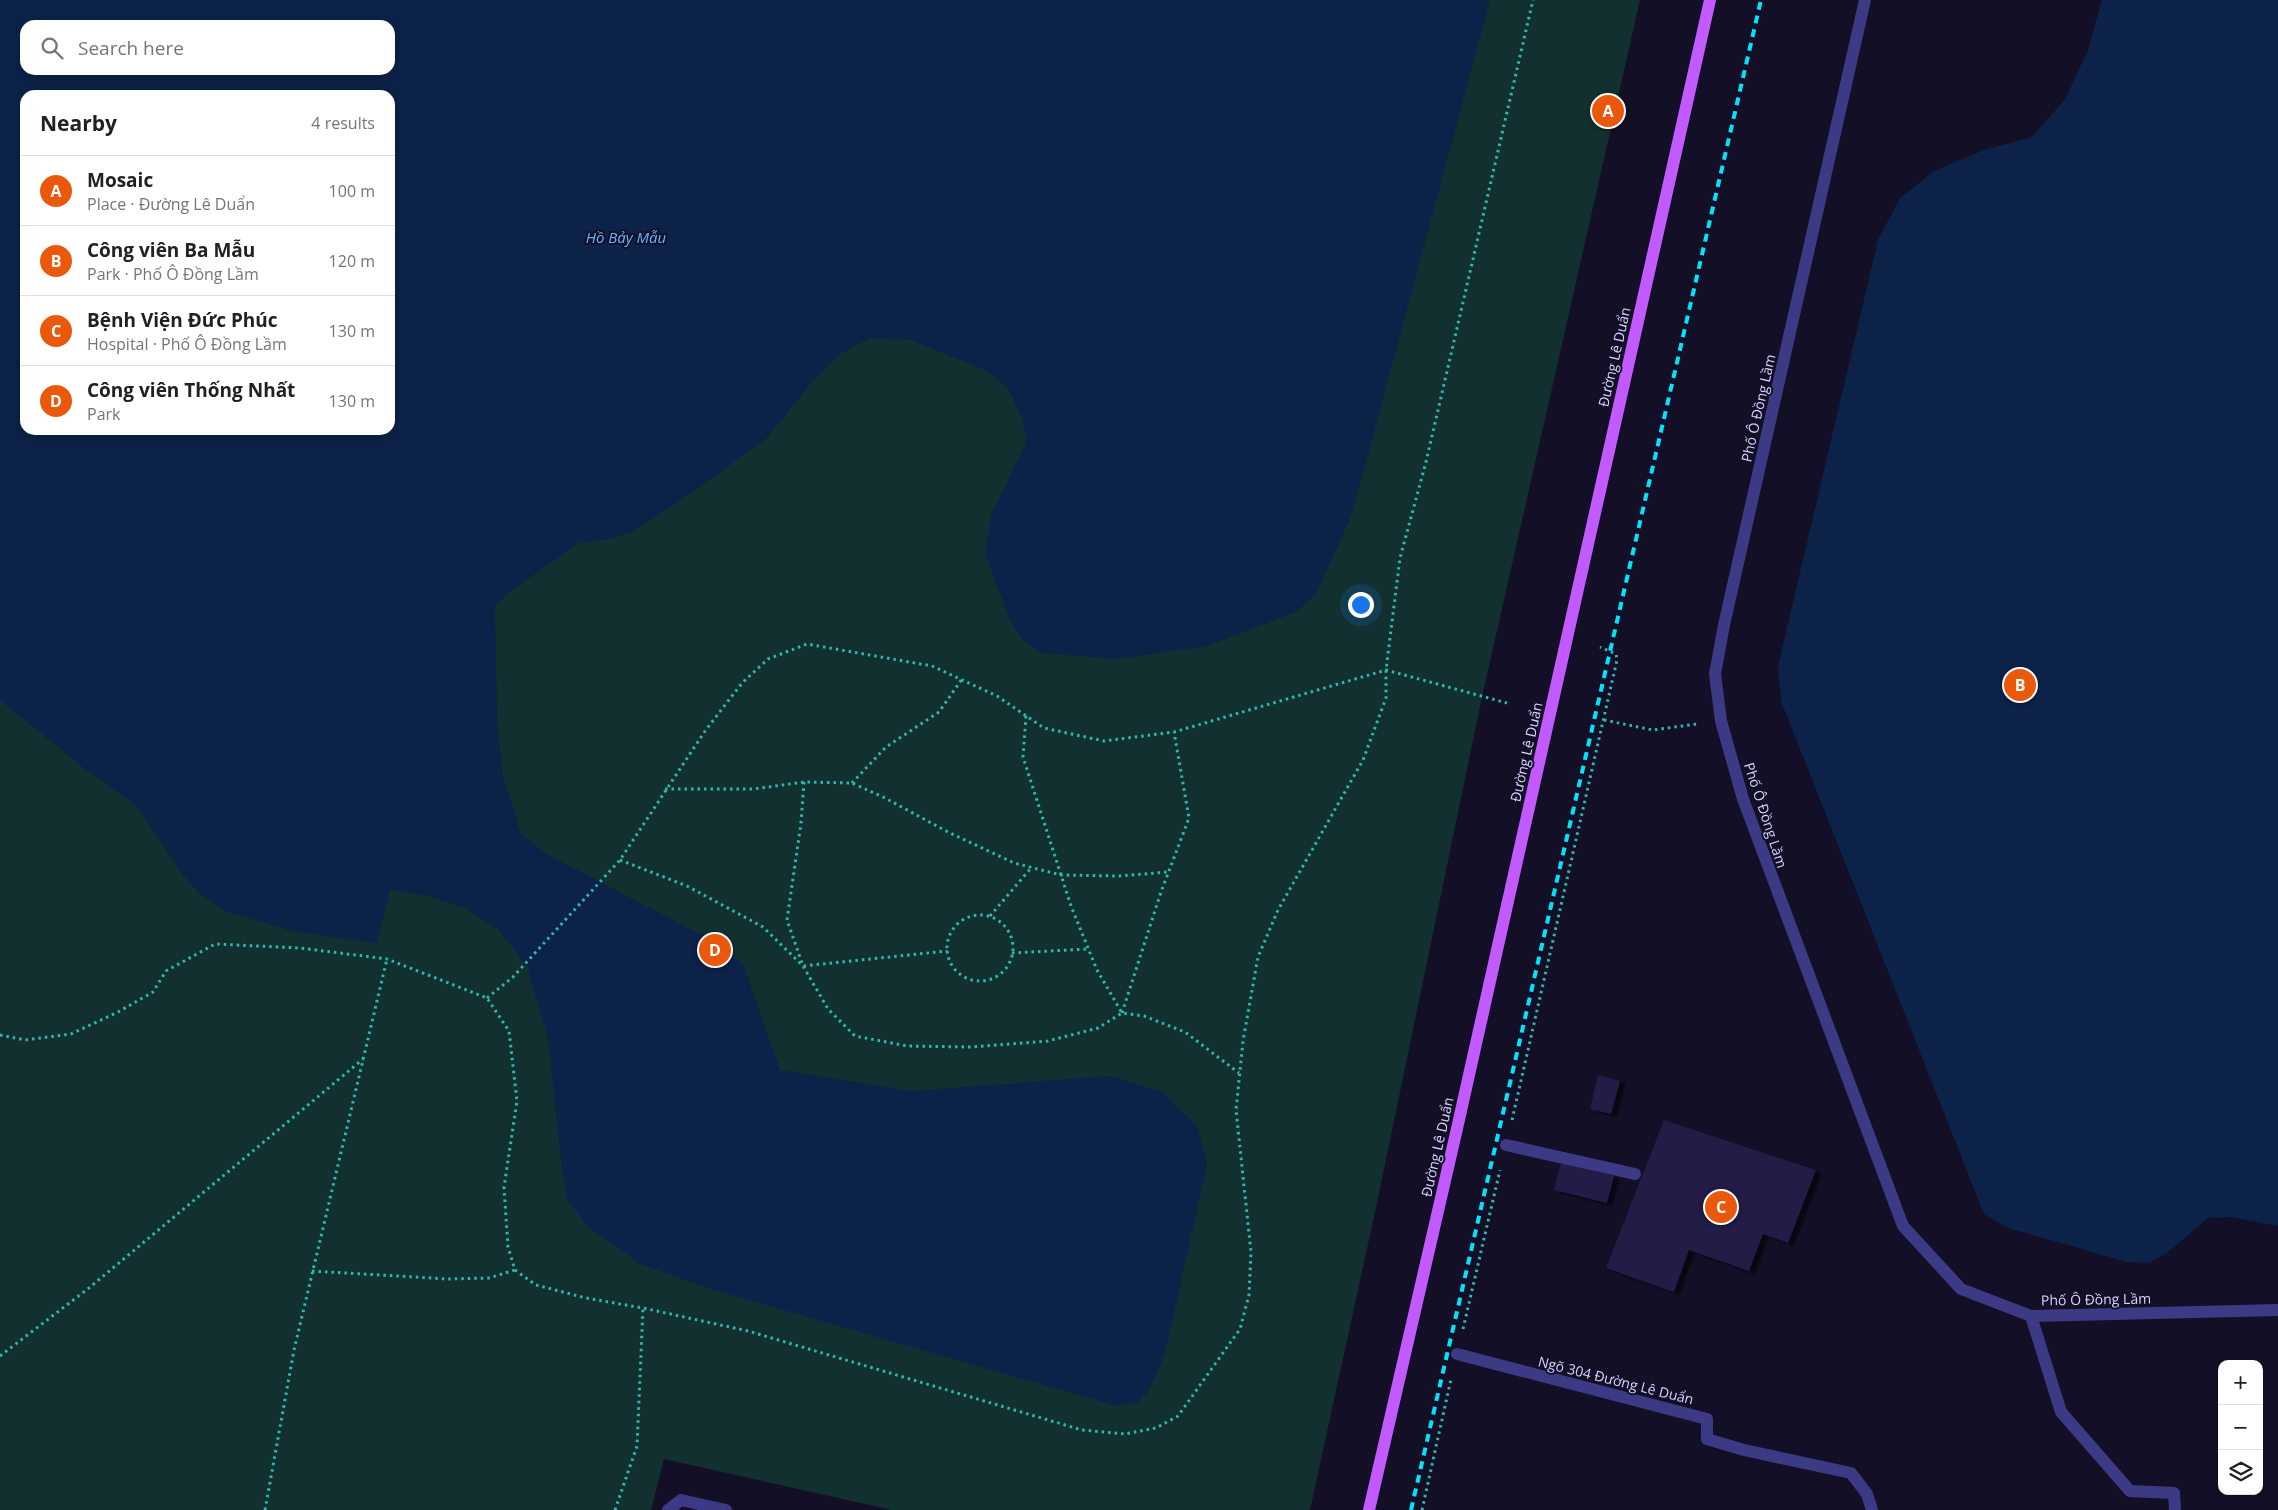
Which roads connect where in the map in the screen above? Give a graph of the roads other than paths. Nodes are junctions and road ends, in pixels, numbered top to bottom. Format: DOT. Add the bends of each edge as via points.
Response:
graph roads {
  1 [pos="1710,0"];
  2 [pos="1865,0"];
  3 [pos="1506,1145"];
  4 [pos="1635,1174"];
  5 [pos="2278,1310"];
  6 [pos="2031,1316"];
  7 [pos="1457,1354"];
  8 [pos="668,1510"];
  9 [pos="726,1510"];
  10 [pos="1370,1510"];
  11 [pos="1872,1510"];
  12 [pos="2175,1510"];
  1 -- 10 [label="main road, Đường Lê Duẩn"];
  2 -- 6 [label="street, Phố Ô Đồng Lầm" via="1724,625 1716,674 1721,722 1766,864 1904,1226 1960,1289"];
  3 -- 4 [label="street"];
  5 -- 6 [label="street, Phố Ô Đồng Lầm"];
  6 -- 12 [label="street" via="2061,1412 2130,1491 2174,1493"];
  7 -- 11 [label="street, Ngõ 304 Đường Lê Duẩn" via="1707,1419 1706,1439 1851,1472 1867,1494"];
  8 -- 9 [label="street" via="681,1500"];
}
